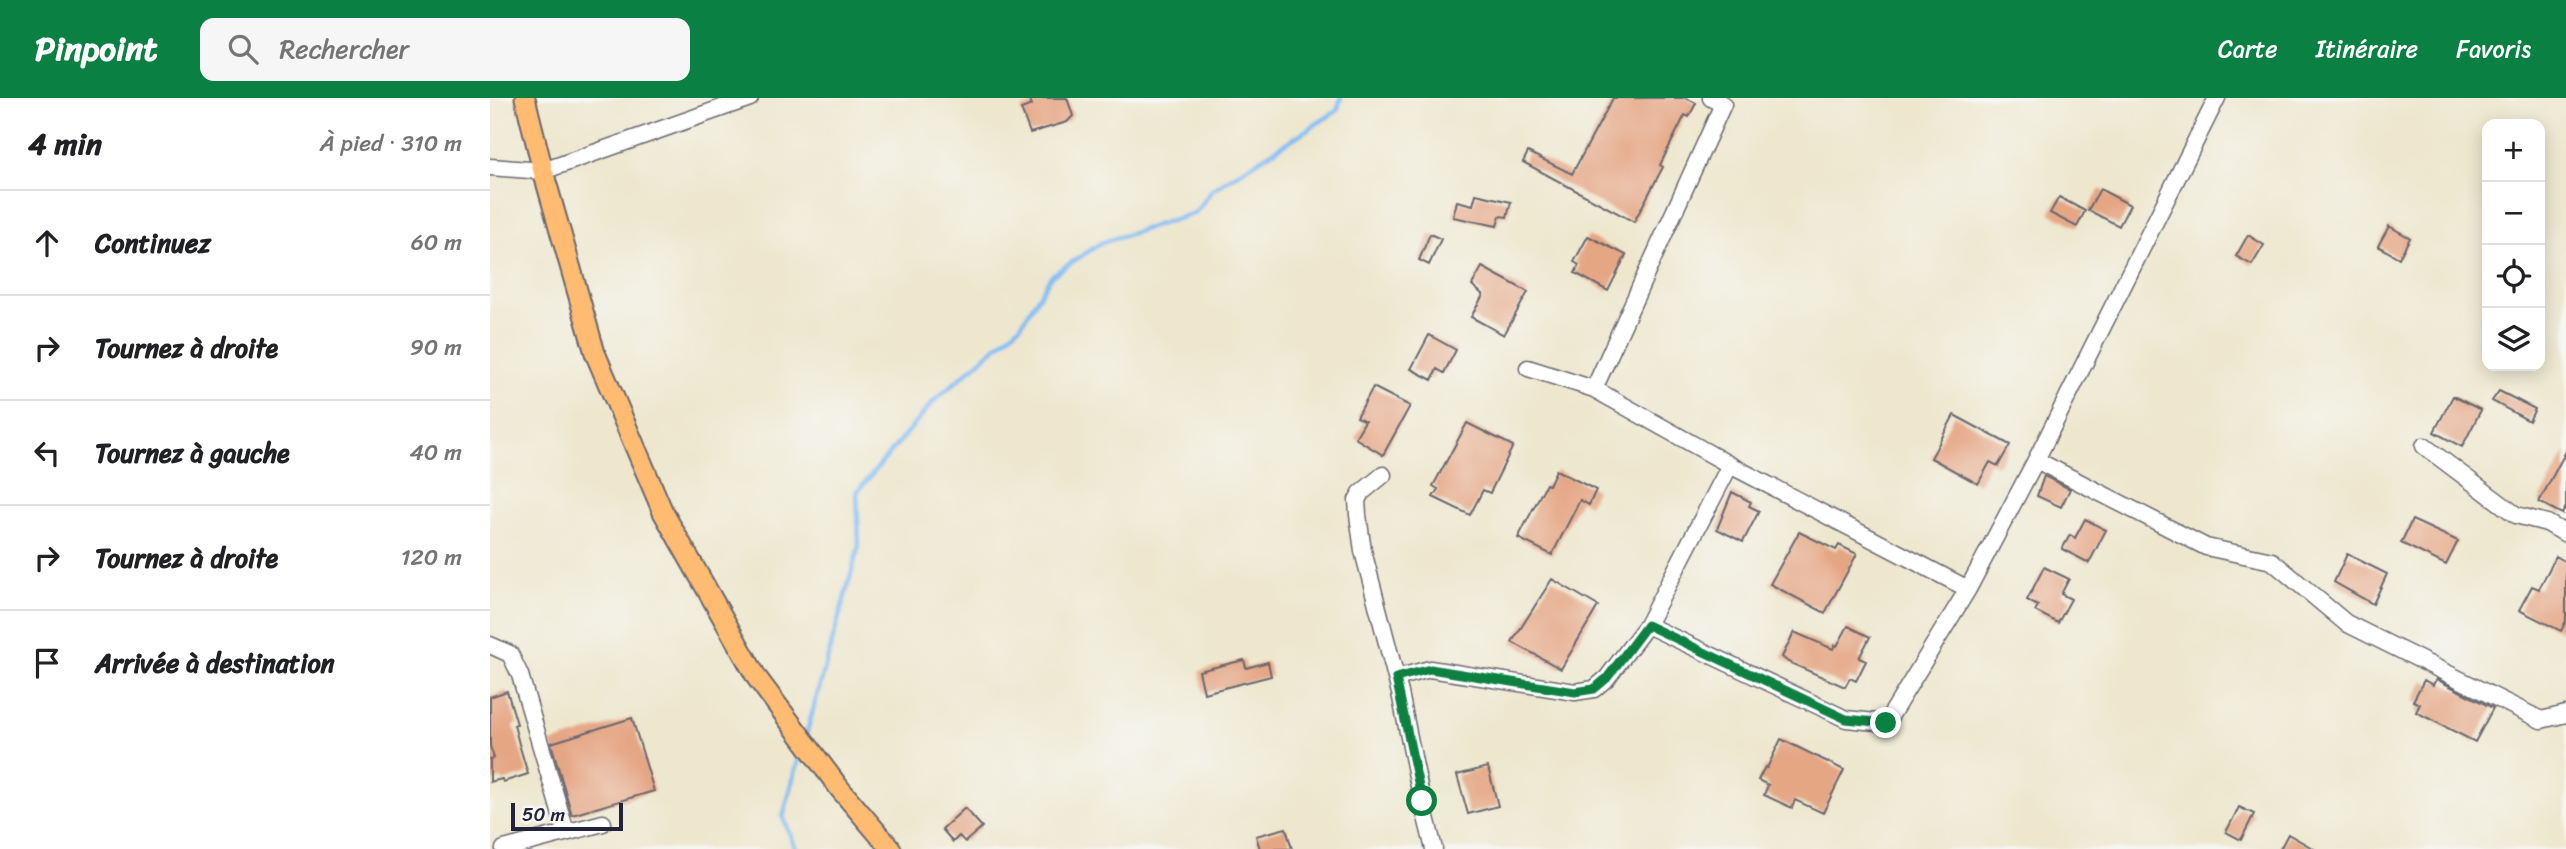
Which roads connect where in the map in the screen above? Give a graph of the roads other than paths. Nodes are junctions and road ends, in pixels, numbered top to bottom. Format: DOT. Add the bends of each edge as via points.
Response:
graph roads {
  1 [pos="525,98"];
  2 [pos="750,98"];
  3 [pos="2217,98"];
  4 [pos="1720,100"];
  5 [pos="490,167"];
  6 [pos="543,171"];
  7 [pos="1528,368"];
  8 [pos="1594,388"];
  9 [pos="2424,446"];
  10 [pos="2036,460"];
  11 [pos="1730,465"];
  12 [pos="1383,475"];
  13 [pos="2566,534"];
  14 [pos="1968,589"];
  15 [pos="1647,625"];
  16 [pos="490,645"];
  17 [pos="1396,678"];
  18 [pos="2566,714"];
  19 [pos="603,822"];
  20 [pos="566,832"];
  21 [pos="504,849"];
  22 [pos="891,849"];
  23 [pos="1434,849"];
  1 -- 6 [label="main road"];
  2 -- 6 [label="street"];
  3 -- 10 [label="street"];
  4 -- 8 [label="street"];
  5 -- 6 [label="street"];
  6 -- 22 [label="main road" via="595,353 663,512 757,678"];
  7 -- 8 [label="street"];
  8 -- 11 [label="street"];
  9 -- 13 [label="street" via="2516,515 2547,523"];
  10 -- 14 [label="street"];
  10 -- 18 [label="street" via="2206,547 2272,561 2346,622 2541,720"];
  11 -- 14 [label="street"];
  11 -- 15 [label="street"];
  12 -- 17 [label="street" via="1357,500 1363,551"];
  14 -- 15 [label="street" via="1886,723 1846,719"];
  15 -- 17 [label="street" via="1594,689 1575,692 1430,669"];
  16 -- 20 [label="street" via="510,654 520,675"];
  17 -- 23 [label="street"];
  19 -- 20 [label="street"];
  20 -- 21 [label="street"];
}
